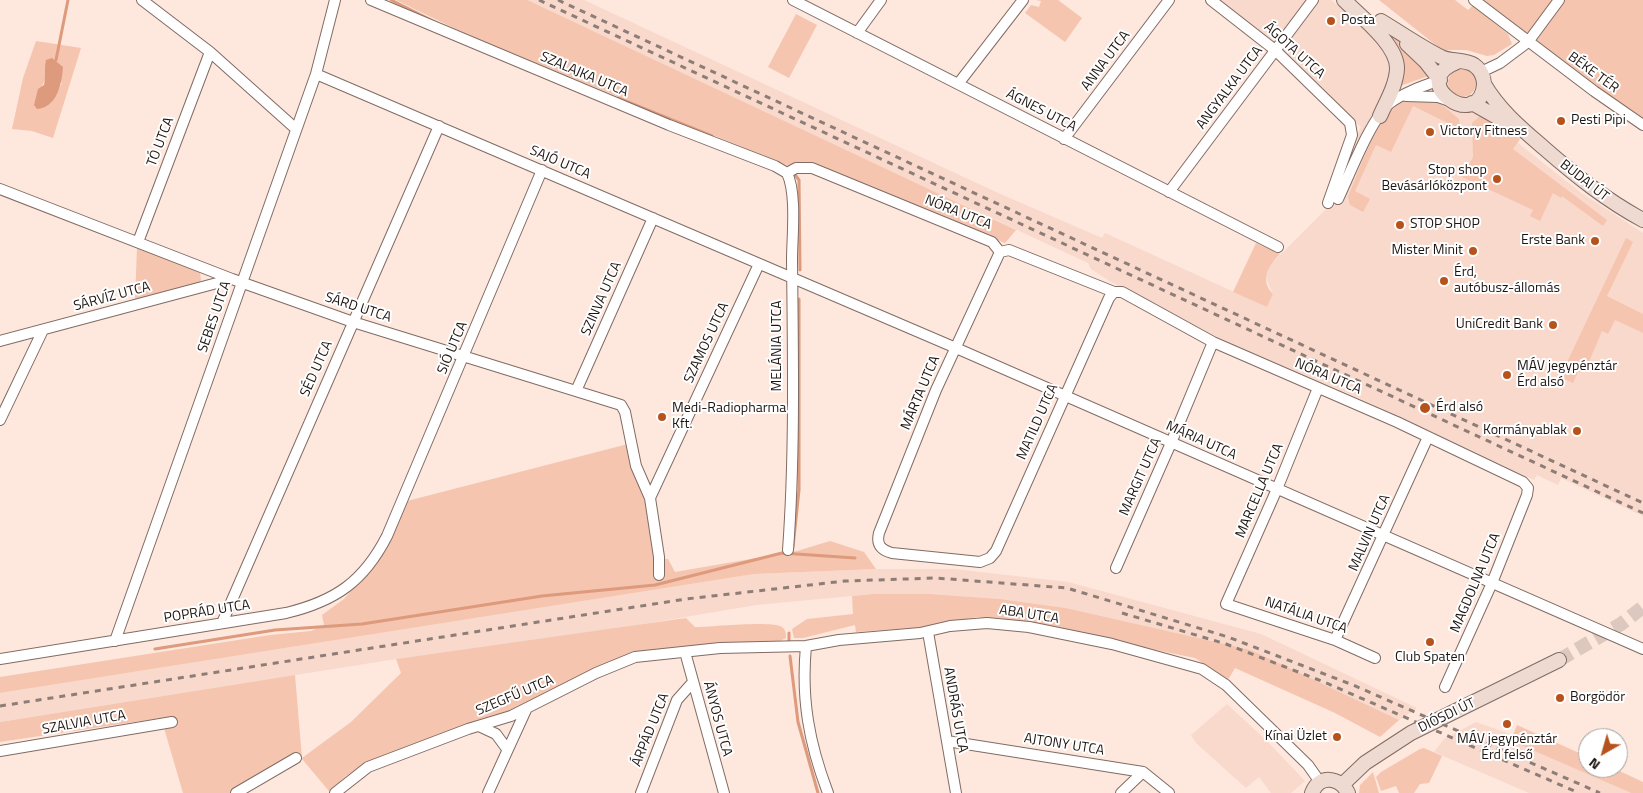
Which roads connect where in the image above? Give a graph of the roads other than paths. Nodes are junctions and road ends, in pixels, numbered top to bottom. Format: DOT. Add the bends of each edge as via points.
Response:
graph roads {
  1 [pos="142,0"];
  2 [pos="335,0"];
  3 [pos="371,0"];
  4 [pos="793,0"];
  5 [pos="882,0"];
  6 [pos="1022,0"];
  7 [pos="1169,0"];
  8 [pos="1211,0"];
  9 [pos="1313,0"];
  10 [pos="1344,0"];
  11 [pos="1352,0"];
  12 [pos="1474,0"];
  13 [pos="1559,0"];
  14 [pos="1381,21"];
  15 [pos="858,33"];
  16 [pos="1528,42"];
  17 [pos="1275,50"];
  18 [pos="210,52"];
  19 [pos="1457,62"];
  20 [pos="316,74"];
  21 [pos="1482,78"];
  22 [pos="1440,80"];
  23 [pos="958,84"];
  24 [pos="1400,97"];
  25 [pos="1448,100"];
  26 [pos="1472,103"];
  27 [pos="1380,116"];
  28 [pos="1643,125"];
  29 [pos="438,126"];
  30 [pos="296,129"];
  31 [pos="1530,136"];
  32 [pos="1064,138"];
  33 [pos="542,170"];
  34 [pos="791,171"];
  35 [pos="0,189"];
  36 [pos="1169,192"];
  37 [pos="1338,199"];
  38 [pos="1328,204"];
  39 [pos="653,218"];
  40 [pos="1643,220"];
  41 [pos="138,242"];
  42 [pos="1278,248"];
  43 [pos="1000,252"];
  44 [pos="758,264"];
  45 [pos="792,279"];
  46 [pos="237,281"];
  47 [pos="1116,292"];
  48 [pos="353,322"];
  49 [pos="43,330"];
  50 [pos="0,341"];
  51 [pos="1213,342"];
  52 [pos="956,348"];
  53 [pos="465,355"];
  54 [pos="1318,388"];
  55 [pos="576,391"];
  56 [pos="1064,396"];
  57 [pos="0,420"];
  58 [pos="1428,437"];
  59 [pos="1171,443"];
  60 [pos="1528,488"];
  61 [pos="1277,489"];
  62 [pos="650,498"];
  63 [pos="387,536"];
  64 [pos="1384,536"];
  65 [pos="788,550"];
  66 [pos="980,562"];
  67 [pos="1116,568"];
  68 [pos="659,575"];
  69 [pos="1492,583"];
  70 [pos="1226,604"];
  71 [pos="222,623"];
  72 [pos="928,632"];
  73 [pos="1335,640"];
  74 [pos="115,641"];
  75 [pos="806,646"];
  76 [pos="1643,649"];
  77 [pos="685,652"];
  78 [pos="1375,658"];
  79 [pos="0,659"];
  80 [pos="1559,660"];
  81 [pos="693,682"];
  82 [pos="1445,687"];
  83 [pos="526,710"];
  84 [pos="172,722"];
  85 [pos="481,727"];
  86 [pos="947,741"];
  87 [pos="507,749"];
  88 [pos="0,751"];
  89 [pos="296,758"];
  90 [pos="1143,772"];
  91 [pos="1316,788"];
  92 [pos="1346,789"];
  93 [pos="236,793"];
  94 [pos="335,793"];
  95 [pos="488,793"];
  96 [pos="641,793"];
  97 [pos="724,793"];
  98 [pos="828,793"];
  99 [pos="956,793"];
  100 [pos="1121,793"];
  101 [pos="1169,793"];
  1 -- 18 [label="street"];
  2 -- 20 [label="street, SEBES UTCA"];
  3 -- 34 [label="street, SZALAJKA UTCA" via="651,118"];
  4 -- 15 [label="street, ÁGNES UTCA"];
  5 -- 15 [label="street"];
  6 -- 23 [label="street"];
  7 -- 32 [label="street, ANNA UTCA"];
  8 -- 17 [label="street, ÁGOTA UTCA"];
  9 -- 17 [label="street, ANGYALKA UTCA"];
  10 -- 27 [label="main road" via="1390,47 1396,61 1395,79"];
  11 -- 14 [label="main road"];
  12 -- 16 [label="street, BÉKE TÉR"];
  13 -- 16 [label="street"];
  14 -- 19 [label="main road" via="1433,52"];
  14 -- 22 [label="main road" via="1418,54"];
  15 -- 23 [label="street, ÁGNES UTCA"];
  16 -- 21 [label="street"];
  16 -- 28 [label="street, BÉKE TÉR"];
  17 -- 36 [label="street, ANGYALKA UTCA"];
  17 -- 38 [label="street, ÁGOTA UTCA" via="1352,128"];
  18 -- 30 [label="street"];
  18 -- 41 [label="street, TÓ UTCA"];
  19 -- 21 [label="main road" via="1471,63"];
  19 -- 22 [label="main road" via="1445,68"];
  20 -- 29 [label="street, SAJÓ UTCA"];
  20 -- 30 [label="street, SEBES UTCA"];
  21 -- 26 [label="main road" via="1483,91"];
  21 -- 31 [label="main road, BUDAI ÚT" via="1498,104"];
  22 -- 24 [label="street"];
  22 -- 25 [label="main road"];
  23 -- 32 [label="street, ÁGNES UTCA"];
  24 -- 25 [label="street" via="1415,95"];
  24 -- 27 [label="street"];
  25 -- 26 [label="main road, BUDAI ÚT" via="1460,105"];
  26 -- 31 [label="main road, BUDAI ÚT"];
  27 -- 37 [label="street"];
  29 -- 33 [label="street, SAJÓ UTCA"];
  29 -- 48 [label="street, SÉD UTCA"];
  30 -- 46 [label="street, SEBES UTCA"];
  31 -- 40 [label="main road, BUDAI ÚT" via="1582,182"];
  32 -- 36 [label="street, ÁGNES UTCA"];
  33 -- 39 [label="street, SAJÓ UTCA"];
  33 -- 53 [label="street, SIÓ UTCA"];
  34 -- 43 [label="street, NÓRA UTCA" via="804,166 821,172 992,242"];
  34 -- 45 [label="street, MELÁNIA UTCA"];
  35 -- 41 [label="street, SÁRD UTCA"];
  36 -- 42 [label="street, ÁGNES UTCA"];
  39 -- 44 [label="street, SAJÓ UTCA"];
  39 -- 55 [label="street, SZINVA UTCA"];
  41 -- 46 [label="street, SÁRD UTCA"];
  43 -- 47 [label="street, NÓRA UTCA" via="1009,250"];
  43 -- 52 [label="street, MÁRTA UTCA"];
  44 -- 45 [label="street, SAJÓ UTCA"];
  44 -- 62 [label="street, SZAMOS UTCA"];
  45 -- 52 [label="street, MÁRIA UTCA"];
  45 -- 65 [label="street, MELÁNIA UTCA" via="792,489"];
  46 -- 48 [label="street, SÁRD UTCA"];
  46 -- 49 [label="street, SÁRVÍZ UTCA"];
  46 -- 74 [label="street, SEBES UTCA"];
  47 -- 51 [label="street, NÓRA UTCA"];
  47 -- 56 [label="street, MATILD UTCA" via="1109,298"];
  48 -- 53 [label="street, SÁRD UTCA"];
  48 -- 71 [label="street, SÉD UTCA"];
  49 -- 50 [label="street, SÁRVÍZ UTCA"];
  49 -- 57 [label="street"];
  51 -- 54 [label="street, NÓRA UTCA"];
  51 -- 59 [label="street, MARGIT UTCA"];
  52 -- 56 [label="street, MÁRIA UTCA"];
  52 -- 66 [label="street, MÁRTA UTCA" via="936,390 879,533 878,543 892,554"];
  53 -- 55 [label="street, SÁRD UTCA"];
  53 -- 63 [label="street, SIÓ UTCA"];
  54 -- 58 [label="street, NÓRA UTCA"];
  54 -- 61 [label="street, MARCELLA UTCA"];
  55 -- 62 [label="street, SÁRD UTCA" via="624,407 636,466"];
  56 -- 59 [label="street, MÁRIA UTCA"];
  56 -- 66 [label="street, MATILD UTCA" via="996,551"];
  58 -- 60 [label="street, NÓRA UTCA" via="1523,482"];
  58 -- 64 [label="street, MALVIN UTCA"];
  59 -- 61 [label="street, MÁRIA UTCA"];
  59 -- 67 [label="street, MARGIT UTCA"];
  60 -- 69 [label="street, MAGDOLNA UTCA"];
  61 -- 64 [label="street, MÁRIA UTCA"];
  61 -- 70 [label="street, MARCELLA UTCA"];
  62 -- 68 [label="street"];
  63 -- 71 [label="street, POPRÁD UTCA" via="361,575 331,598 304,609"];
  64 -- 69 [label="street, MÁRIA UTCA"];
  64 -- 73 [label="street, MALVIN UTCA"];
  69 -- 76 [label="street, MÁRIA UTCA"];
  69 -- 82 [label="street, MAGDOLNA UTCA"];
  70 -- 73 [label="street, NATÁLIA UTCA"];
  71 -- 74 [label="street, POPRÁD UTCA"];
  72 -- 75 [label="street, ABA UTCA"];
  72 -- 86 [label="street, ANDRÁS UTCA"];
  72 -- 91 [label="street, ABA UTCA" via="950,626 987,623 1029,627 1112,644 1202,669 1226,685 1308,764"];
  73 -- 78 [label="street, NATÁLIA UTCA"];
  74 -- 79 [label="street, POPRÁD UTCA"];
  75 -- 77 [label="street, ABA UTCA"];
  75 -- 98 [label="street" via="804,671 809,734"];
  77 -- 81 [label="street, ÁNYOS UTCA"];
  77 -- 83 [label="street, SZEGFŰ UTCA" via="653,654 614,665"];
  80 -- 92 [label="main road, DIÓSDI ÚT" via="1411,733 1365,763"];
  81 -- 96 [label="street, ÁRPÁD UTCA" via="676,700"];
  81 -- 97 [label="street, ÁNYOS UTCA"];
  83 -- 85 [label="street, SZEGFŰ UTCA"];
  83 -- 87 [label="street"];
  84 -- 88 [label="street, SZALVIA UTCA"];
  85 -- 87 [label="street" via="496,734"];
  85 -- 94 [label="street, SZEGFŰ UTCA" via="368,767"];
  86 -- 90 [label="street, AJTONY UTCA"];
  86 -- 99 [label="street, ANDRÁS UTCA"];
  87 -- 95 [label="street"];
  89 -- 93 [label="street"];
  90 -- 100 [label="street"];
  90 -- 101 [label="street, AJTONY UTCA"];
  91 -- 92 [label="main road" via="1332,779"];
}
